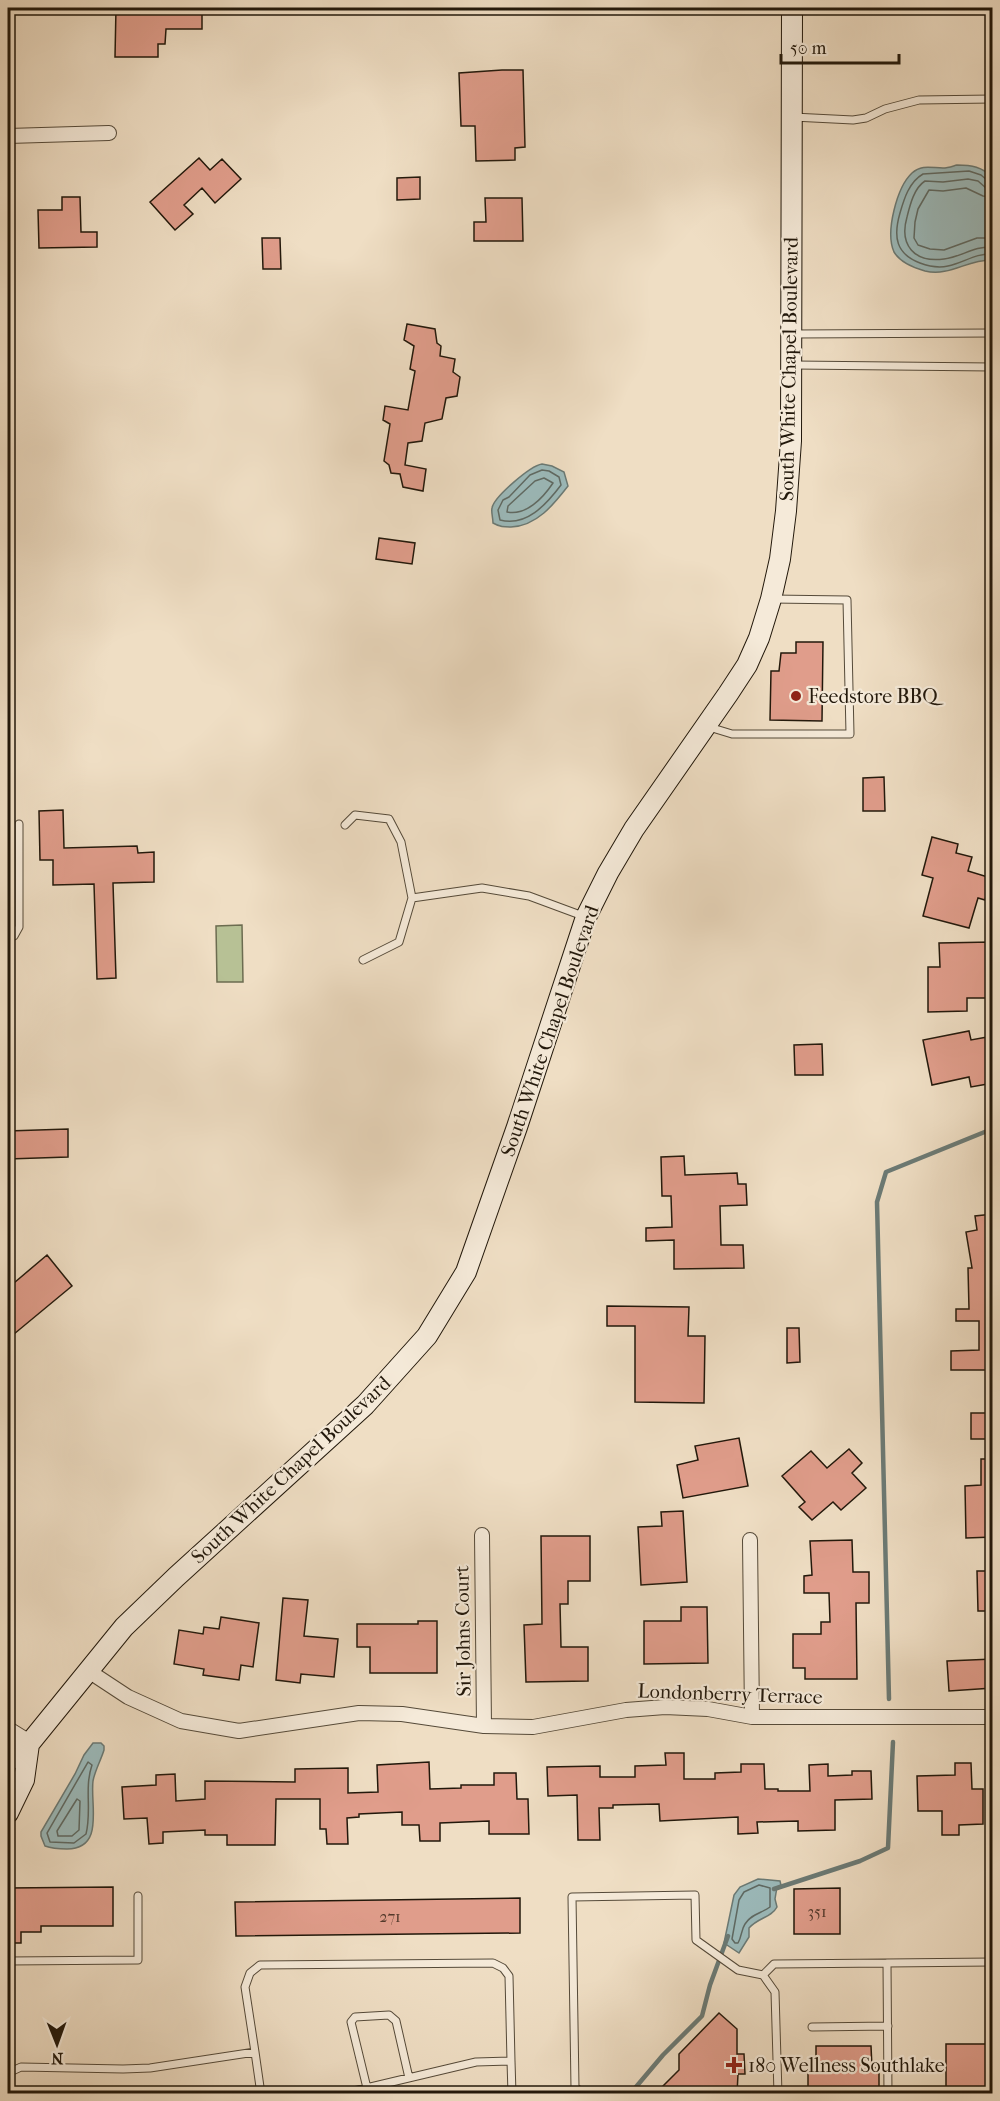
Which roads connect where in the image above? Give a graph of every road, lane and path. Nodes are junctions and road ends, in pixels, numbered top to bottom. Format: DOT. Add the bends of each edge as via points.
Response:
graph roads {
  1 [pos="792,8"];
  2 [pos="993,99"];
  3 [pos="791,117"];
  4 [pos="109,133"];
  5 [pos="8,136"];
  6 [pos="993,333"];
  7 [pos="791,334"];
  8 [pos="791,365"];
  9 [pos="993,368"];
  10 [pos="771,599"];
  11 [pos="707,726"];
  12 [pos="19,824"];
  13 [pos="345,825"];
  14 [pos="412,898"];
  15 [pos="586,917"];
  16 [pos="8,938"];
  17 [pos="363,960"];
  18 [pos="482,1535"];
  19 [pos="750,1540"];
  20 [pos="87,1670"];
  21 [pos="752,1717"];
  22 [pos="993,1717"];
  23 [pos="484,1726"];
  24 [pos="8,1731"];
  25 [pos="29,1744"];
  26 [pos="8,1761"];
  27 [pos="8,1814"];
  28 [pos="138,1896"];
  29 [pos="8,1961"];
  30 [pos="993,1962"];
  31 [pos="887,1963"];
  32 [pos="763,1975"];
  33 [pos="812,2026"];
  34 [pos="888,2026"];
  35 [pos="255,2052"];
  36 [pos="511,2061"];
  37 [pos="8,2073"];
  38 [pos="410,2078"];
  39 [pos="366,2088"];
  40 [pos="261,2093"];
  41 [pos="252,2094"];
  42 [pos="341,2094"];
  43 [pos="512,2094"];
  44 [pos="584,2094"];
  45 [pos="778,2094"];
  46 [pos="888,2094"];
  1 -- 3 [label="main road, South White Chapel Boulevard"];
  2 -- 3 [label="lane" via="919,99 853,120"];
  3 -- 7 [label="main road, South White Chapel Boulevard"];
  4 -- 5 [label="street"];
  6 -- 7 [label="lane"];
  7 -- 8 [label="main road, South White Chapel Boulevard"];
  8 -- 9 [label="lane"];
  8 -- 10 [label="main road, South White Chapel Boulevard" via="786,511"];
  10 -- 11 [label="main road, South White Chapel Boulevard" via="747,664"];
  10 -- 11 [label="lane" via="847,600 850,734 732,734"];
  11 -- 15 [label="main road, South White Chapel Boulevard" via="634,829"];
  12 -- 16 [label="lane" via="19,927"];
  13 -- 14 [label="lane" via="355,815 389,819 401,842"];
  14 -- 15 [label="lane" via="482,888 529,896"];
  14 -- 17 [label="lane" via="399,942"];
  15 -- 20 [label="main road, South White Chapel Boulevard" via="466,1272 427,1336 365,1406 123,1627"];
  18 -- 23 [label="street, Sir Johns Court"];
  19 -- 21 [label="street"];
  20 -- 23 [label="street, Londonberry Terrace" via="128,1697 181,1721 239,1731 359,1713 402,1714"];
  20 -- 25 [label="main road, South White Chapel Boulevard"];
  21 -- 22 [label="street, Londonberry Terrace"];
  21 -- 23 [label="street, Londonberry Terrace" via="665,1707 533,1727"];
  24 -- 25 [label="street"];
  25 -- 26 [label="main road, South White Chapel Boulevard"];
  25 -- 27 [label="main road" via="24,1780"];
  28 -- 29 [label="lane" via="138,1960"];
  30 -- 31 [label="lane"];
  31 -- 32 [label="lane" via="774,1964"];
  31 -- 34 [label="lane"];
  32 -- 44 [label="lane" via="738,1970 696,1940 695,1895 572,1897 575,2087"];
  32 -- 45 [label="lane" via="776,1992"];
  33 -- 34 [label="lane"];
  34 -- 46 [label="lane"];
  35 -- 36 [label="lane" via="245,1987 250,1973 260,1965 493,1963 509,1976"];
  35 -- 37 [label="lane" via="150,2068 21,2067"];
  35 -- 40 [label="lane"];
  36 -- 38 [label="lane" via="476,2062"];
  36 -- 43 [label="lane"];
  38 -- 39 [label="lane"];
  38 -- 39 [label="lane" via="396,2021 389,2016 355,2017 351,2022"];
  39 -- 42 [label="lane"];
  40 -- 41 [label="lane"];
}
